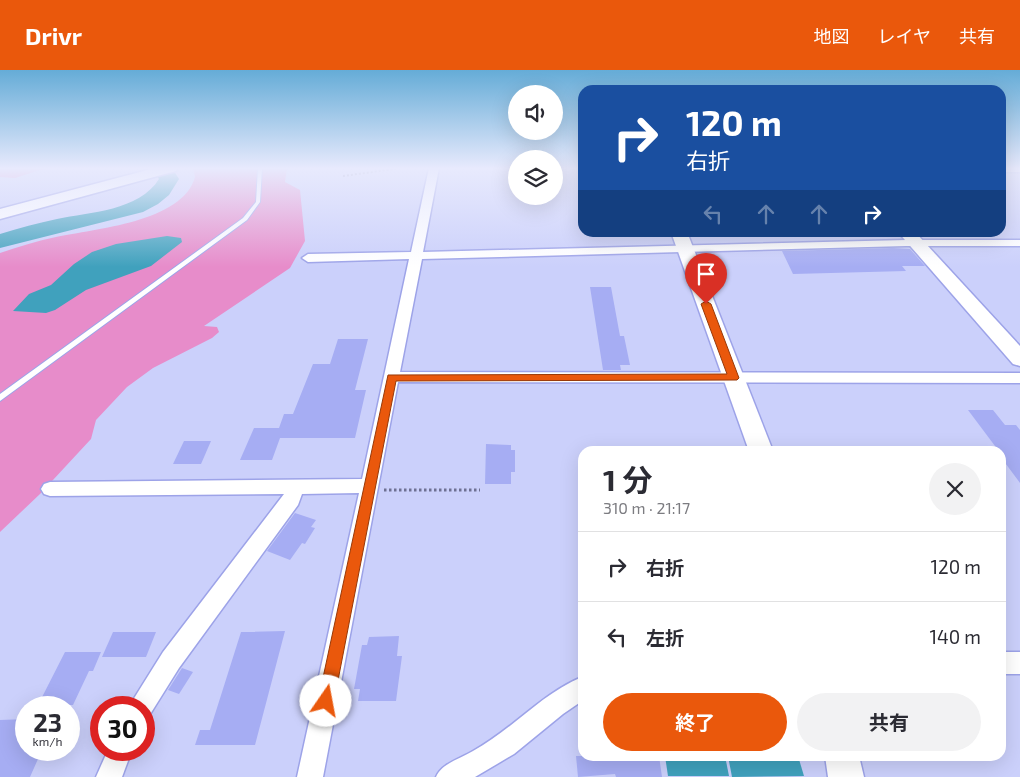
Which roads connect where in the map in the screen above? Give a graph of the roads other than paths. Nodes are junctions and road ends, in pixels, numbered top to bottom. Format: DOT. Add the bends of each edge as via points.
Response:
graph roads {
  1 [pos="49,201"];
  2 [pos="258,201"];
  3 [pos="427,201"];
  4 [pos="0,214"];
  5 [pos="912,238"];
  6 [pos="682,241"];
  7 [pos="1020,243"];
  8 [pos="416,255"];
  9 [pos="308,258"];
  10 [pos="1020,359"];
  11 [pos="392,377"];
  12 [pos="734,378"];
  13 [pos="1020,378"];
  14 [pos="0,398"];
  15 [pos="759,446"];
  16 [pos="295,487"];
  17 [pos="369,488"];
  18 [pos="50,489"];
  19 [pos="1006,663"];
  20 [pos="1020,663"];
  21 [pos="578,691"];
  22 [pos="148,696"];
  23 [pos="116,761"];
  24 [pos="843,761"];
  25 [pos="109,777"];
  26 [pos="310,777"];
  27 [pos="449,777"];
  28 [pos="846,777"];
  1 -- 4 [label="street"];
  2 -- 14 [label="lane" via="245,219"];
  3 -- 8 [label="street"];
  5 -- 6 [label="street"];
  5 -- 7 [label="street"];
  5 -- 10 [label="street"];
  6 -- 8 [label="street"];
  6 -- 12 [label="street"];
  8 -- 9 [label="street"];
  8 -- 11 [label="street"];
  11 -- 12 [label="street"];
  11 -- 17 [label="street"];
  12 -- 13 [label="street"];
  12 -- 15 [label="street"];
  16 -- 17 [label="street"];
  16 -- 18 [label="street"];
  16 -- 22 [label="street" via="292,500 171,660"];
  17 -- 26 [label="street"];
  19 -- 20 [label="street"];
  21 -- 27 [label="street" via="505,745"];
  23 -- 25 [label="street"];
  24 -- 28 [label="street"];
}
